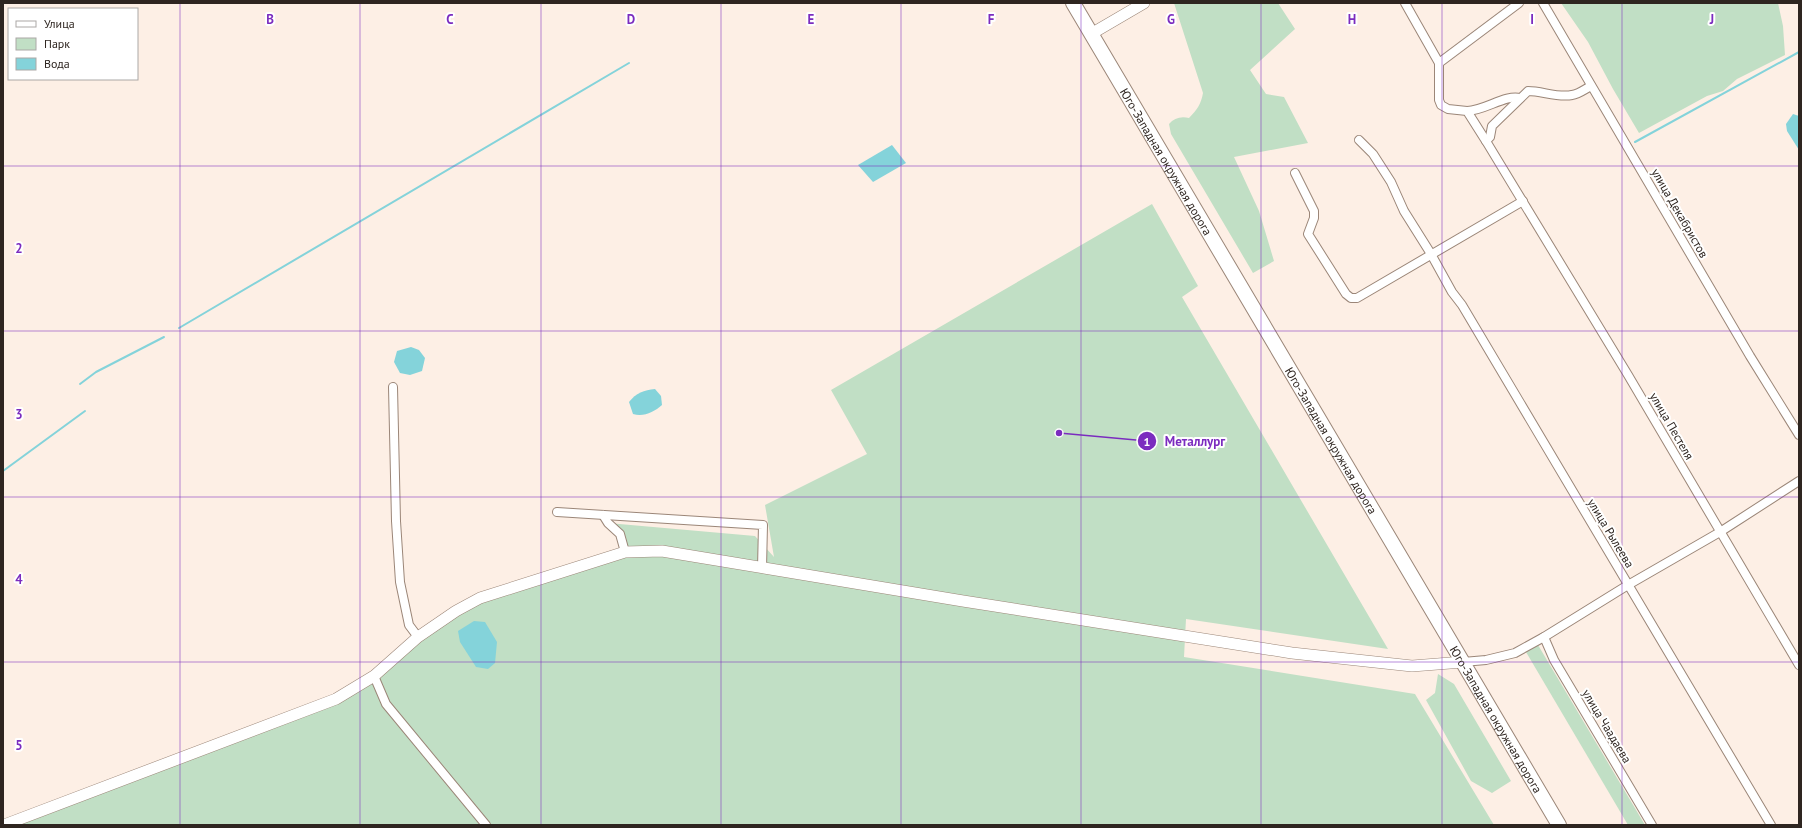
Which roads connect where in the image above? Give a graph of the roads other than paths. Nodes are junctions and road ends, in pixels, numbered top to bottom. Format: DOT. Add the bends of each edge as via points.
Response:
graph roads {
  1 [pos="1073,3"];
  2 [pos="1144,3"];
  3 [pos="1405,3"];
  4 [pos="1520,3"];
  5 [pos="1543,3"];
  6 [pos="1092,34"];
  7 [pos="1439,63"];
  8 [pos="1591,86"];
  9 [pos="1520,98"];
  10 [pos="1467,111"];
  11 [pos="1359,140"];
  12 [pos="1486,141"];
  13 [pos="1295,173"];
  14 [pos="1523,201"];
  15 [pos="1431,254"];
  16 [pos="393,387"];
  17 [pos="1799,435"];
  18 [pos="1799,481"];
  19 [pos="557,512"];
  20 [pos="602,515"];
  21 [pos="1720,532"];
  22 [pos="626,552"];
  23 [pos="762,568"];
  24 [pos="1628,585"];
  25 [pos="418,637"];
  26 [pos="1544,637"];
  27 [pos="1463,662"];
  28 [pos="1799,665"];
  29 [pos="374,676"];
  30 [pos="4,825"];
  31 [pos="486,825"];
  32 [pos="1559,825"];
  33 [pos="1652,825"];
  34 [pos="1771,825"];
  1 -- 6 [label="highway"];
  2 -- 6 [label="street"];
  3 -- 7 [label="street"];
  4 -- 7 [label="street"];
  5 -- 8 [label="street, улица Декабристов"];
  6 -- 27 [label="highway, Юго-Западная окружная дорога"];
  7 -- 10 [label="street" via="1441,105 1448,109"];
  8 -- 9 [label="street" via="1572,95 1563,96 1538,91 1528,92"];
  8 -- 17 [label="street, улица Декабристов"];
  9 -- 10 [label="street" via="1510,97 1476,111"];
  9 -- 12 [label="street" via="1492,126 1490,137"];
  10 -- 12 [label="street, улица Пестеля"];
  11 -- 15 [label="street, улица Рылеева" via="1373,154 1388,176 1404,211"];
  12 -- 14 [label="street, улица Пестеля"];
  13 -- 15 [label="street" via="1314,211 1308,234 1351,298 1357,298"];
  14 -- 15 [label="street"];
  14 -- 21 [label="street, улица Пестеля"];
  15 -- 24 [label="street, улица Рылеева"];
  16 -- 25 [label="street" via="400,582 409,624"];
  18 -- 21 [label="street"];
  19 -- 20 [label="street"];
  20 -- 22 [label="street" via="620,534"];
  20 -- 23 [label="street" via="763,525"];
  21 -- 24 [label="street"];
  21 -- 28 [label="street, улица Пестеля"];
  22 -- 23 [label="street" via="662,551"];
  22 -- 25 [label="street" via="480,598"];
  23 -- 27 [label="street" via="1292,653 1412,666"];
  24 -- 26 [label="street"];
  24 -- 34 [label="street, улица Рылеева"];
  25 -- 29 [label="street"];
  26 -- 27 [label="street" via="1515,653"];
  26 -- 33 [label="street, улица Чаадаева" via="1554,660"];
  27 -- 32 [label="highway, Юго-Западная окружная дорога"];
  29 -- 30 [label="street" via="336,699"];
  29 -- 31 [label="street" via="389,708"];
}
